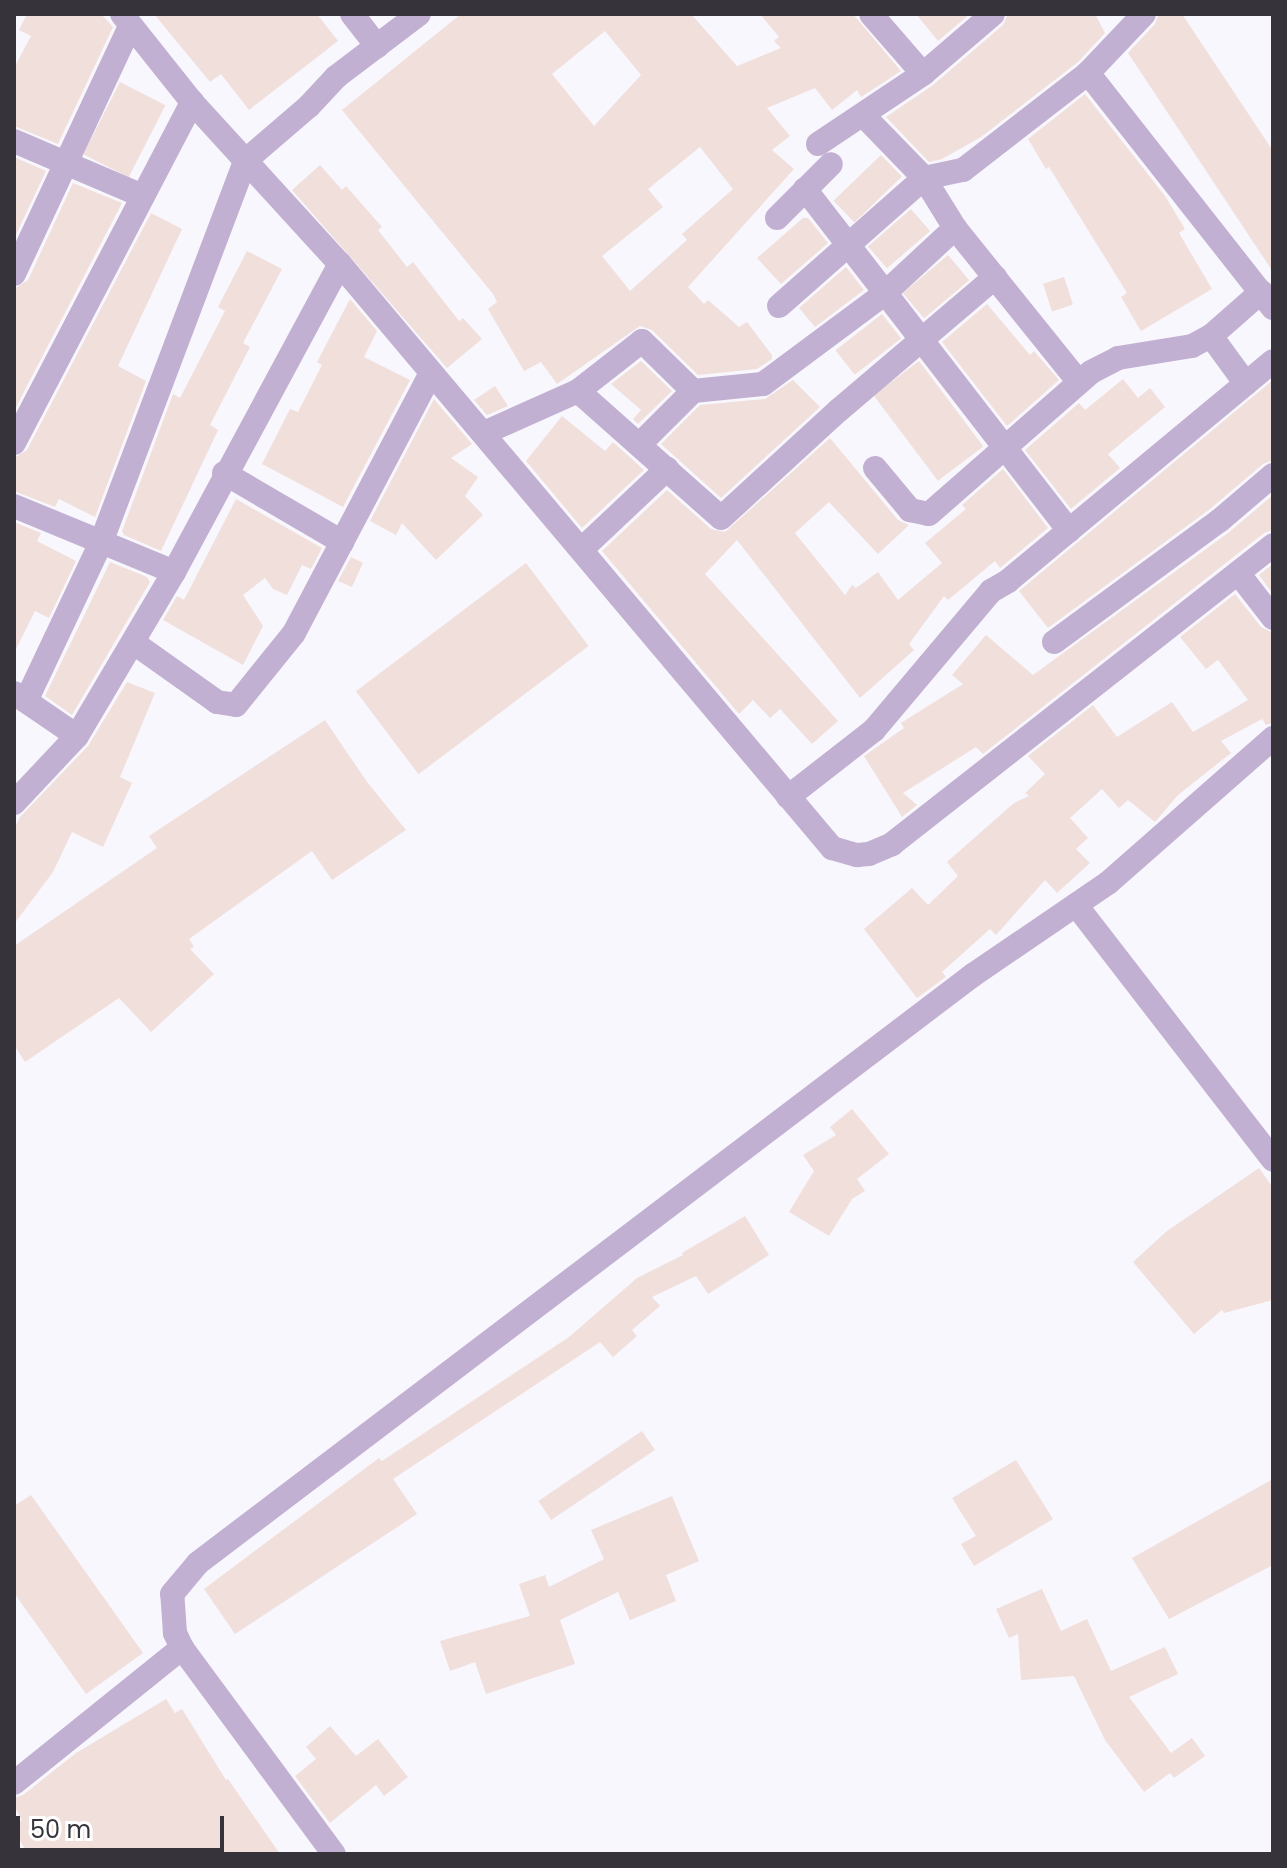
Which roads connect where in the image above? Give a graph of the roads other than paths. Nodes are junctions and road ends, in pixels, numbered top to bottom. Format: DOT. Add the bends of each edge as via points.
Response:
graph roads {
  1 [pos="352,14"];
  2 [pos="419,14"];
  3 [pos="871,14"];
  4 [pos="993,14"];
  5 [pos="1144,14"];
  6 [pos="126,20"];
  7 [pos="377,46"];
  8 [pos="1088,73"];
  9 [pos="923,74"];
  10 [pos="192,102"];
  11 [pos="863,115"];
  12 [pos="14,141"];
  13 [pos="245,161"];
  14 [pos="68,164"];
  15 [pos="924,178"];
  16 [pos="805,189"];
  17 [pos="143,196"];
  18 [pos="777,218"];
  19 [pos="955,228"];
  20 [pos="849,247"];
  21 [pos="340,264"];
  22 [pos="14,274"];
  23 [pos="995,277"];
  24 [pos="884,294"];
  25 [pos="1267,300"];
  26 [pos="779,306"];
  27 [pos="1211,336"];
  28 [pos="922,343"];
  29 [pos="1273,361"];
  30 [pos="431,373"];
  31 [pos="1079,382"];
  32 [pos="1246,384"];
  33 [pos="578,391"];
  34 [pos="693,391"];
  35 [pos="484,433"];
  36 [pos="14,443"];
  37 [pos="640,444"];
  38 [pos="1004,450"];
  39 [pos="875,468"];
  40 [pos="667,469"];
  41 [pos="224,473"];
  42 [pos="1273,475"];
  43 [pos="14,506"];
  44 [pos="1069,531"];
  45 [pos="102,540"];
  46 [pos="342,542"];
  47 [pos="1273,545"];
  48 [pos="582,549"];
  49 [pos="174,572"];
  50 [pos="1238,573"];
  51 [pos="1273,618"];
  52 [pos="1054,642"];
  53 [pos="134,643"];
  54 [pos="20,697"];
  55 [pos="77,736"];
  56 [pos="1273,738"];
  57 [pos="788,797"];
  58 [pos="14,803"];
  59 [pos="1076,905"];
  60 [pos="1273,1160"];
  61 [pos="182,1648"];
  62 [pos="14,1783"];
  63 [pos="334,1854"];
  1 -- 7 [label="street"];
  2 -- 7 [label="street"];
  3 -- 9 [label="street"];
  4 -- 9 [label="street"];
  5 -- 8 [label="street"];
  6 -- 10 [label="street"];
  6 -- 14 [label="street"];
  7 -- 13 [label="street"];
  8 -- 15 [label="street" via="963,170"];
  8 -- 25 [label="street"];
  9 -- 11 [label="street"];
  10 -- 13 [label="street"];
  10 -- 17 [label="street"];
  11 -- 15 [label="street"];
  11 -- 16 [label="street" via="824,154"];
  12 -- 14 [label="street"];
  13 -- 21 [label="street"];
  13 -- 45 [label="street"];
  14 -- 17 [label="street"];
  14 -- 22 [label="street"];
  15 -- 19 [label="street"];
  15 -- 20 [label="street"];
  16 -- 18 [label="street"];
  16 -- 20 [label="street"];
  17 -- 36 [label="street"];
  19 -- 23 [label="street"];
  19 -- 24 [label="street"];
  20 -- 24 [label="street"];
  20 -- 26 [label="street"];
  21 -- 30 [label="street"];
  21 -- 41 [label="street"];
  23 -- 28 [label="street"];
  23 -- 31 [label="street"];
  24 -- 28 [label="street"];
  24 -- 34 [label="street" via="763,384"];
  25 -- 27 [label="street"];
  27 -- 31 [label="street" via="1172,352 1118,358"];
  27 -- 32 [label="street"];
  28 -- 38 [label="street"];
  28 -- 40 [label="street" via="721,518"];
  29 -- 32 [label="street"];
  30 -- 35 [label="street"];
  30 -- 46 [label="street"];
  31 -- 38 [label="street"];
  32 -- 44 [label="street"];
  33 -- 34 [label="street" via="642,341"];
  33 -- 35 [label="street"];
  33 -- 37 [label="street"];
  34 -- 37 [label="street"];
  35 -- 48 [label="street"];
  37 -- 40 [label="street"];
  38 -- 39 [label="street" via="929,514 910,510"];
  38 -- 44 [label="street"];
  40 -- 48 [label="street"];
  41 -- 46 [label="street"];
  41 -- 49 [label="street"];
  42 -- 52 [label="street"];
  43 -- 45 [label="street"];
  44 -- 57 [label="street" via="991,591 874,730"];
  45 -- 49 [label="street"];
  45 -- 54 [label="street"];
  46 -- 53 [label="street" via="294,633 236,705 217,702"];
  47 -- 50 [label="street"];
  48 -- 57 [label="street"];
  49 -- 53 [label="street"];
  50 -- 51 [label="street"];
  50 -- 57 [label="street" via="881,850 857,855 832,848"];
  53 -- 55 [label="street"];
  54 -- 55 [label="street"];
  55 -- 58 [label="street"];
  56 -- 59 [label="street"];
  59 -- 60 [label="street"];
  59 -- 61 [label="street" via="973,975 198,1563 172,1594 175,1633"];
  61 -- 62 [label="street"];
  61 -- 63 [label="street"];
}
